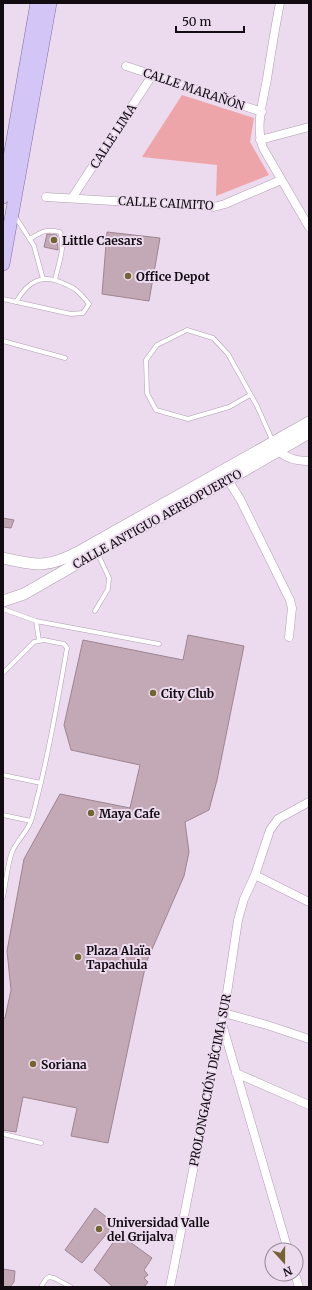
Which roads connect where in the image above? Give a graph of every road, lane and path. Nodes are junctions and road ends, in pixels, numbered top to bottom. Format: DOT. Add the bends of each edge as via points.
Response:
graph roads {
  1 [pos="37,3"];
  2 [pos="50,3"];
  3 [pos="280,3"];
  4 [pos="126,66"];
  5 [pos="153,74"];
  6 [pos="262,112"];
  7 [pos="309,127"];
  8 [pos="260,140"];
  9 [pos="281,180"];
  10 [pos="3,197"];
  11 [pos="46,197"];
  12 [pos="72,198"];
  13 [pos="12,213"];
  14 [pos="309,227"];
  15 [pos="30,239"];
  16 [pos="3,264"];
  17 [pos="44,279"];
  18 [pos="55,280"];
  19 [pos="3,299"];
  20 [pos="16,302"];
  21 [pos="3,341"];
  22 [pos="65,358"];
  23 [pos="250,394"];
  24 [pos="309,422"];
  25 [pos="309,433"];
  26 [pos="276,447"];
  27 [pos="309,461"];
  28 [pos="228,480"];
  29 [pos="97,552"];
  30 [pos="3,558"];
  31 [pos="3,601"];
  32 [pos="3,609"];
  33 [pos="95,611"];
  34 [pos="36,621"];
  35 [pos="289,637"];
  36 [pos="40,640"];
  37 [pos="159,644"];
  38 [pos="3,673"];
  39 [pos="3,776"];
  40 [pos="41,783"];
  41 [pos="309,802"];
  42 [pos="3,814"];
  43 [pos="31,821"];
  44 [pos="254,875"];
  45 [pos="3,897"];
  46 [pos="309,902"];
  47 [pos="224,1013"];
  48 [pos="222,1024"];
  49 [pos="309,1039"];
  50 [pos="236,1073"];
  51 [pos="309,1105"];
  52 [pos="3,1134"];
  53 [pos="41,1143"];
  54 [pos="286,1242"];
  55 [pos="41,1287"];
  56 [pos="71,1287"];
  57 [pos="170,1287"];
  1 -- 10 [label="main road"];
  2 -- 13 [label="main road"];
  3 -- 6 [label="street"];
  4 -- 5 [label="street, CALLE MARAÑÓN"];
  5 -- 6 [label="street, CALLE MARAÑÓN"];
  5 -- 12 [label="street, CALLE LIMA"];
  6 -- 8 [label="street"];
  7 -- 8 [label="street"];
  8 -- 9 [label="street"];
  9 -- 12 [label="street, CALLE CAIMITO" via="225,204 214,206"];
  9 -- 14 [label="street"];
  11 -- 12 [label="street, CALLE CAIMITO"];
  13 -- 15 [label="lane"];
  13 -- 16 [label="main road"];
  15 -- 17 [label="lane"];
  15 -- 18 [label="lane" via="39,232 60,232 63,245"];
  17 -- 18 [label="lane"];
  17 -- 20 [label="lane" via="31,283 22,291"];
  18 -- 20 [label="lane" via="76,289 89,304 83,313 71,314"];
  19 -- 20 [label="lane"];
  21 -- 22 [label="lane"];
  23 -- 23 [label="lane" via="228,354 213,338 187,330 156,345 146,360 147,393 156,410 188,419 229,407"];
  23 -- 26 [label="lane"];
  24 -- 26 [label="main road, CALLE ANTIGUO AEREOPUERTO"];
  25 -- 26 [label="main road, CALLE ANTIGUO AEREOPUERTO"];
  26 -- 27 [label="street" via="291,460"];
  26 -- 28 [label="main road, CALLE ANTIGUO AEREOPUERTO"];
  26 -- 30 [label="main road, CALLE ANTIGUO AEREOPUERTO" via="61,561 45,565"];
  28 -- 29 [label="main road, CALLE ANTIGUO AEREOPUERTO"];
  28 -- 35 [label="street" via="290,600 292,608"];
  29 -- 31 [label="main road, CALLE ANTIGUO AEREOPUERTO" via="24,594"];
  29 -- 33 [label="lane" via="109,578 108,589"];
  32 -- 34 [label="lane"];
  34 -- 36 [label="lane"];
  34 -- 37 [label="lane"];
  36 -- 38 [label="lane" via="34,642"];
  36 -- 40 [label="lane" via="64,644 67,648"];
  39 -- 40 [label="lane"];
  40 -- 43 [label="lane"];
  41 -- 44 [label="street, PROLONGACIÓN DÉCIMA SUR" via="278,819 270,830"];
  42 -- 43 [label="lane"];
  43 -- 45 [label="lane" via="12,853"];
  44 -- 46 [label="street"];
  44 -- 47 [label="street, PROLONGACIÓN DÉCIMA SUR" via="238,920"];
  47 -- 48 [label="street, PROLONGACIÓN DÉCIMA SUR"];
  47 -- 49 [label="street"];
  48 -- 50 [label="street"];
  48 -- 57 [label="street, PROLONGACIÓN DÉCIMA SUR"];
  50 -- 51 [label="street"];
  50 -- 54 [label="street"];
  52 -- 53 [label="lane"];
  55 -- 56 [label="lane" via="49,1277"];
}
